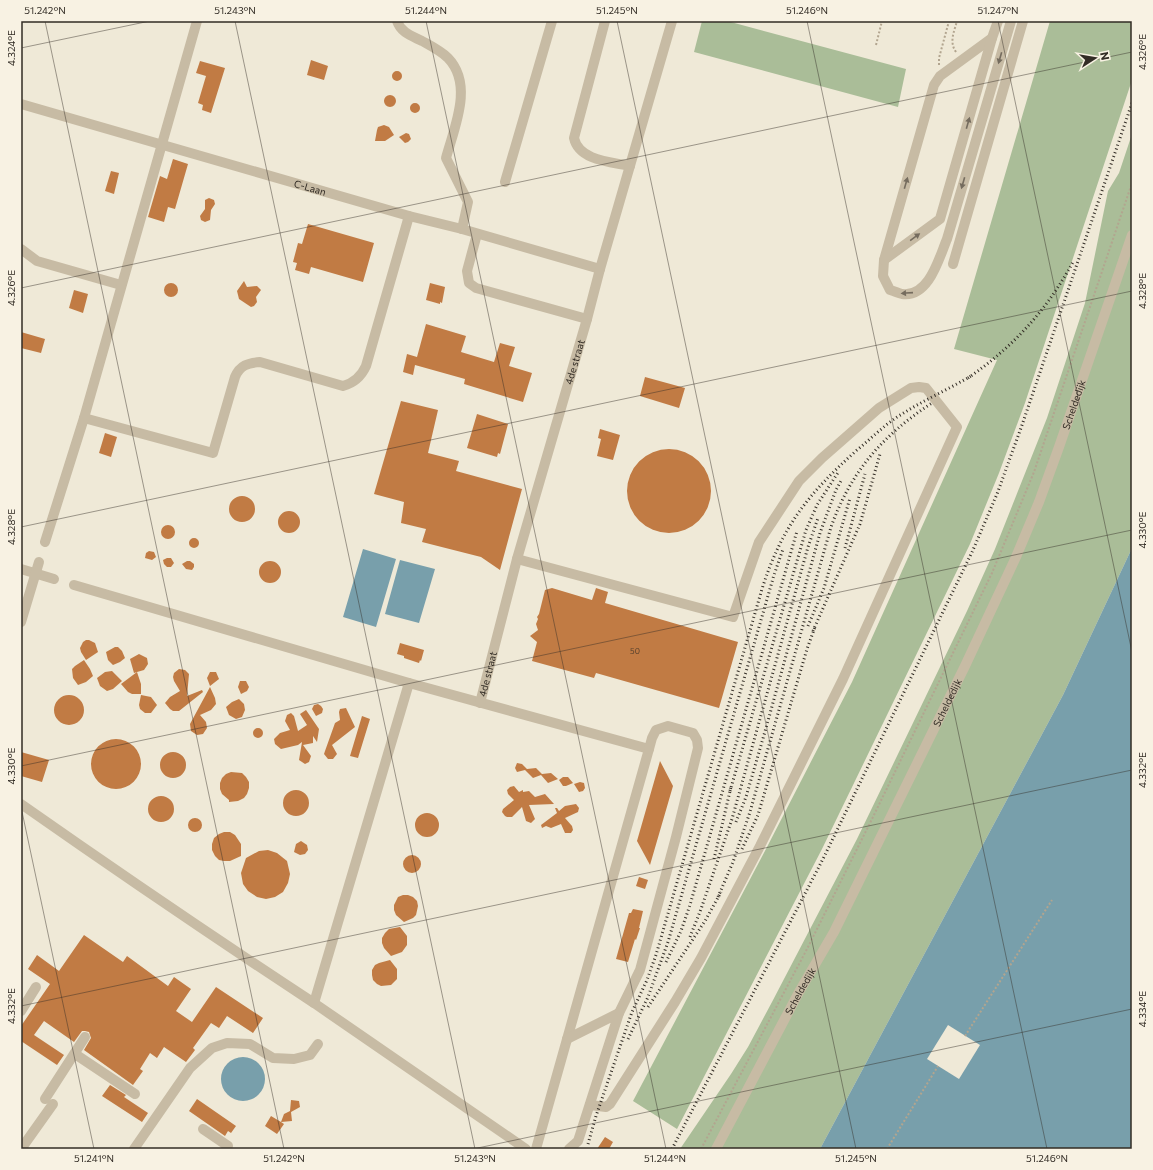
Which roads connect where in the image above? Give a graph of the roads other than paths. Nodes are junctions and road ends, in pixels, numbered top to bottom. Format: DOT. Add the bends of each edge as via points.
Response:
graph roads {
  1 [pos="198,21"];
  2 [pos="397,21"];
  3 [pos="552,21"];
  4 [pos="605,21"];
  5 [pos="672,21"];
  6 [pos="998,21"];
  7 [pos="1011,21"];
  8 [pos="1023,21"];
  9 [pos="992,38"];
  10 [pos="21,104"];
  11 [pos="162,145"];
  12 [pos="630,166"];
  13 [pos="505,182"];
  14 [pos="409,216"];
  15 [pos="462,229"];
  16 [pos="477,234"];
  17 [pos="1132,235"];
  18 [pos="21,249"];
  19 [pos="884,260"];
  20 [pos="953,264"];
  21 [pos="600,269"];
  22 [pos="121,285"];
  23 [pos="588,319"];
  24 [pos="84,418"];
  25 [pos="45,542"];
  26 [pos="517,559"];
  27 [pos="39,562"];
  28 [pos="21,569"];
  29 [pos="36,573"];
  30 [pos="54,579"];
  31 [pos="74,585"];
  32 [pos="21,622"];
  33 [pos="409,683"];
  34 [pos="480,703"];
  35 [pos="648,749"];
  36 [pos="21,804"];
  37 [pos="36,987"];
  38 [pos="314,1003"];
  39 [pos="21,1011"];
  40 [pos="619,1013"];
  41 [pos="84,1037"];
  42 [pos="567,1039"];
  43 [pos="318,1044"];
  44 [pos="75,1054"];
  45 [pos="135,1094"];
  46 [pos="590,1105"];
  47 [pos="204,1129"];
  48 [pos="228,1148"];
  49 [pos="21,1149"];
  50 [pos="134,1149"];
  51 [pos="526,1149"];
  52 [pos="536,1149"];
  53 [pos="569,1149"];
  54 [pos="716,1149"];
  1 -- 11 [label="street"];
  2 -- 15 [label="street" via="406,33 449,58 459,79 462,102 446,158 468,202"];
  3 -- 13 [label="street"];
  4 -- 12 [label="street" via="574,138 575,144 583,154"];
  5 -- 12 [label="street, 4de straat"];
  6 -- 9 [label="street"];
  7 -- 19 [label="street, one-way" via="947,239 934,272 923,288 912,294 902,294 890,290 883,276"];
  8 -- 20 [label="street"];
  19 -- 9 [label="street, one-way" via="934,85 940,76"];
  19 -- 9 [label="street, one-way" via="940,219"];
  10 -- 11 [label="street, C-Laan"];
  11 -- 14 [label="street, C-Laan"];
  11 -- 22 [label="street"];
  12 -- 21 [label="street, 4de straat"];
  14 -- 15 [label="street, C-Laan"];
  14 -- 24 [label="street" via="366,366 357,380 342,386 260,362 244,365 238,370 235,378 213,453"];
  15 -- 16 [label="street, C-Laan"];
  16 -- 21 [label="street, C-Laan"];
  16 -- 23 [label="street" via="467,271 469,283 476,288"];
  17 -- 54 [label="street, Scheldedijk" via="1062,440 1016,557 962,673 834,932"];
  18 -- 22 [label="street" via="37,261"];
  21 -- 23 [label="street, 4de straat"];
  22 -- 24 [label="street"];
  23 -- 26 [label="street, 4de straat"];
  24 -- 25 [label="street"];
  26 -- 34 [label="street, 4de straat"];
  26 -- 46 [label="street" via="733,617 758,542 799,481 863,421 911,388 918,387 926,388 957,427 843,679 701,958 610,1104 606,1107"];
  27 -- 29 [label="street"];
  28 -- 29 [label="street"];
  29 -- 30 [label="street"];
  29 -- 32 [label="street"];
  31 -- 33 [label="street"];
  33 -- 34 [label="street"];
  33 -- 38 [label="street"];
  34 -- 35 [label="street"];
  35 -- 40 [label="street" via="656,730 668,726 693,733 698,748 640,970"];
  35 -- 42 [label="street"];
  36 -- 38 [label="street" via="129,880"];
  37 -- 39 [label="street"];
  38 -- 51 [label="street"];
  40 -- 42 [label="street"];
  40 -- 46 [label="street"];
  41 -- 44 [label="street"];
  42 -- 52 [label="street"];
  43 -- 50 [label="street" via="310,1055 294,1059 273,1058 250,1044 227,1043 212,1048 190,1068"];
  44 -- 45 [label="street"];
  44 -- 49 [label="street"];
  46 -- 53 [label="street" via="578,1140"];
  47 -- 48 [label="street"];
}
